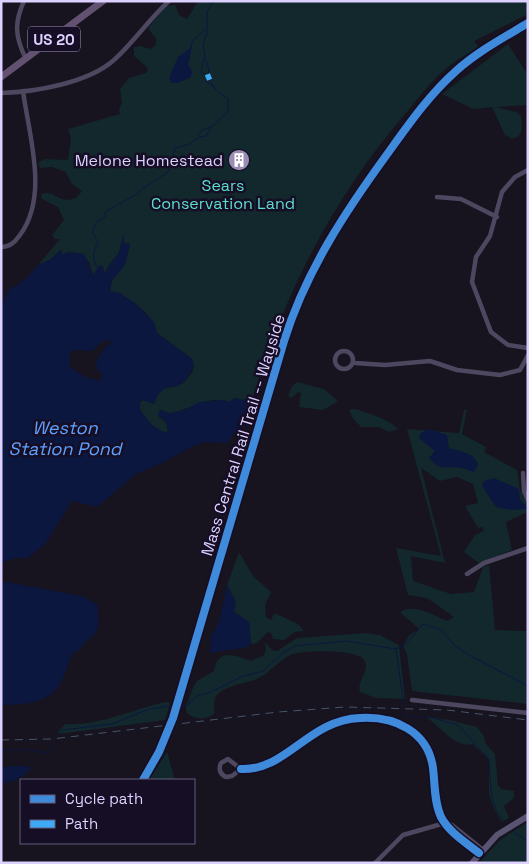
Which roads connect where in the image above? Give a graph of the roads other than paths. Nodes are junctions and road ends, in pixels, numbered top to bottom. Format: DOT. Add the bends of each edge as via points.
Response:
graph roads {
  1 [pos="24,1"];
  2 [pos="103,1"];
  3 [pos="169,1"];
  4 [pos="26,59"];
  5 [pos="1,77"];
  6 [pos="23,91"];
  7 [pos="1,93"];
  8 [pos="528,170"];
  9 [pos="437,196"];
  10 [pos="496,217"];
  11 [pos="1,247"];
  12 [pos="528,348"];
  13 [pos="528,355"];
  14 [pos="355,362"];
  15 [pos="523,473"];
  16 [pos="528,500"];
  17 [pos="528,548"];
  18 [pos="468,574"];
  19 [pos="412,700"];
  20 [pos="528,713"];
  21 [pos="242,770"];
  22 [pos="528,816"];
  23 [pos="445,823"];
  24 [pos="481,851"];
  25 [pos="375,863"];
  26 [pos="472,863"];
  1 -- 4 [label="street" via="16,28"];
  2 -- 4 [label="main road, US 20"];
  3 -- 6 [label="street" via="109,64 66,82"];
  4 -- 5 [label="main road, US 20"];
  6 -- 7 [label="street"];
  6 -- 11 [label="street" via="36,184 35,203 21,234 9,246"];
  8 -- 10 [label="street" via="507,184"];
  9 -- 10 [label="street" via="461,199"];
  10 -- 12 [label="street" via="490,236 476,257 472,282 490,332 508,345"];
  13 -- 14 [label="street" via="520,370 500,375 457,370 430,361 385,366"];
  14 -- 14 [label="street" via="347,351 340,352 335,358 342,369"];
  15 -- 16 [label="street"];
  17 -- 18 [label="street" via="484,563"];
  19 -- 20 [label="street"];
  21 -- 21 [label="street" via="226,777 219,768 228,759"];
  21 -- 23 [label="street" via="269,764 335,722 364,717 390,720 411,730 426,748 432,763 437,808"];
  22 -- 24 [label="main road" via="503,830"];
  23 -- 24 [label="street" via="452,825"];
  23 -- 25 [label="street" via="406,834"];
  24 -- 26 [label="main road"];
}
